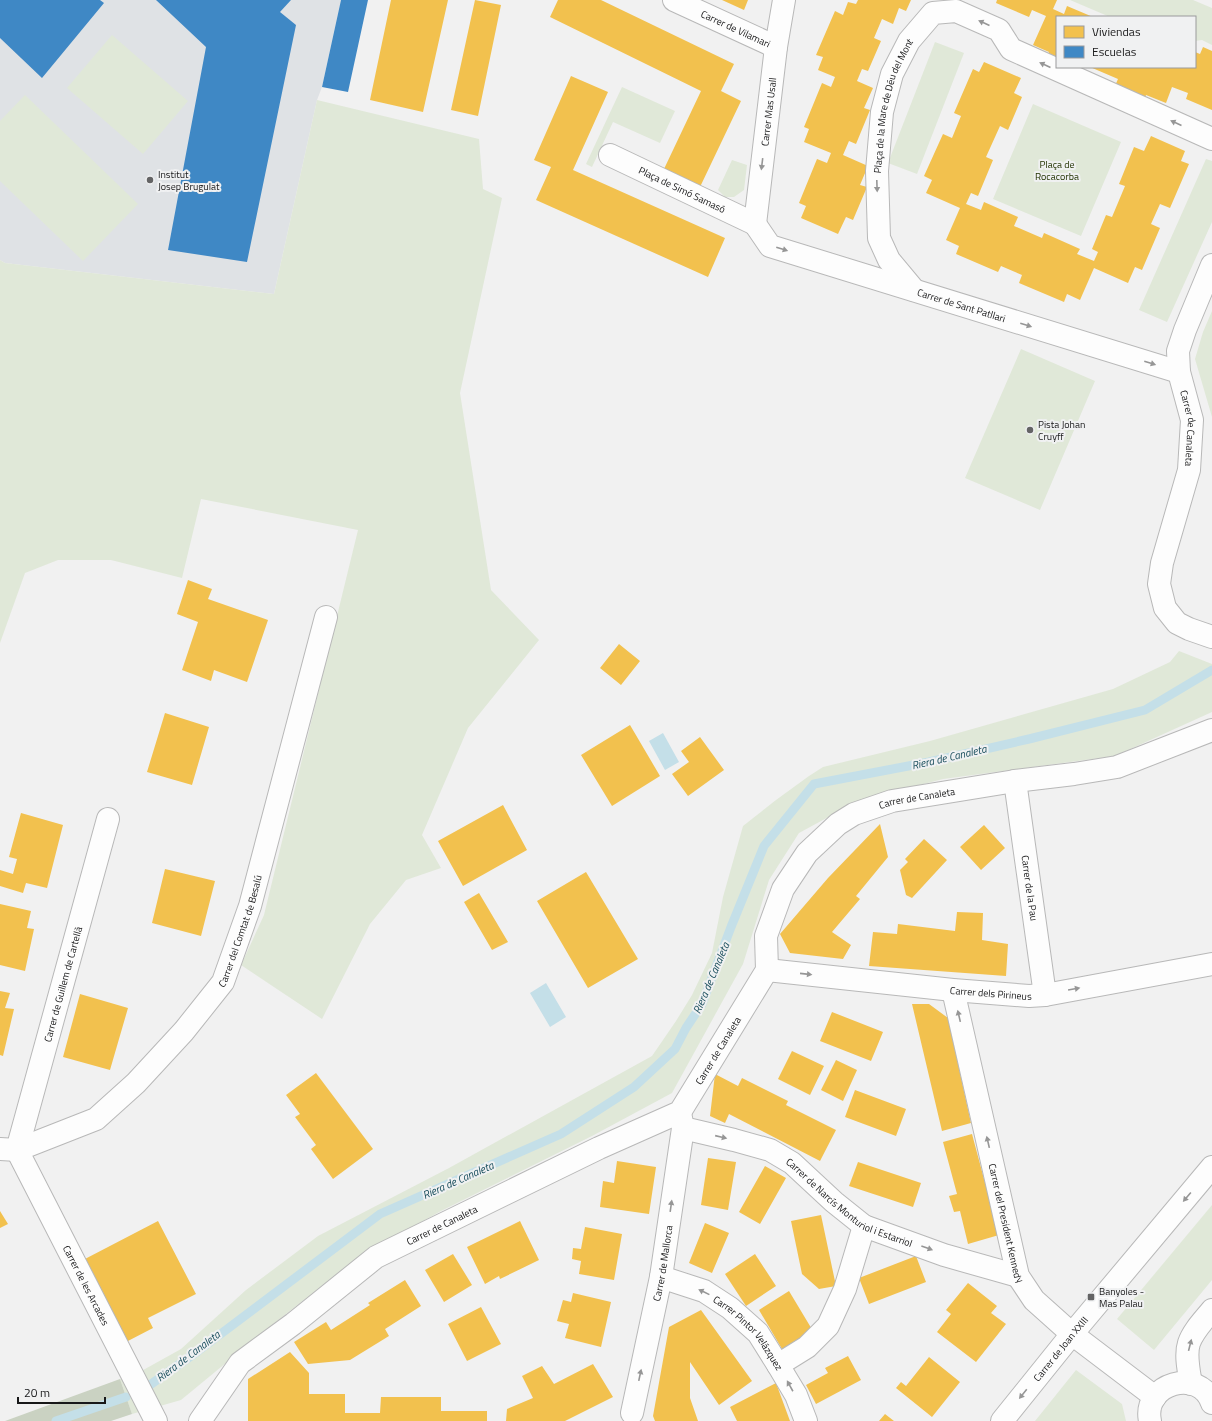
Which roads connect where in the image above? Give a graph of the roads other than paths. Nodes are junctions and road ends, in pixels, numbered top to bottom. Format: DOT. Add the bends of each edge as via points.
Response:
graph roads {
  1 [pos="674,0"];
  2 [pos="784,0"];
  3 [pos="776,47"];
  4 [pos="1212,139"];
  5 [pos="610,155"];
  6 [pos="755,224"];
  7 [pos="1212,265"];
  8 [pos="914,290"];
  9 [pos="1179,372"];
  10 [pos="326,617"];
  11 [pos="1212,637"];
  12 [pos="1212,730"];
  13 [pos="1015,781"];
  14 [pos="108,820"];
  15 [pos="1212,964"];
  16 [pos="767,970"];
  17 [pos="953,990"];
  18 [pos="1045,994"];
  19 [pos="681,1120"];
  20 [pos="8,1149"];
  21 [pos="1212,1167"];
  22 [pos="864,1226"];
  23 [pos="1018,1276"];
  24 [pos="661,1277"];
  25 [pos="1212,1310"];
  26 [pos="1072,1334"];
  27 [pos="778,1364"];
  28 [pos="1191,1384"];
  29 [pos="1155,1397"];
  30 [pos="1212,1403"];
  31 [pos="628,1418"];
  32 [pos="156,1421"];
  33 [pos="200,1421"];
  34 [pos="806,1421"];
  35 [pos="1002,1421"];
  36 [pos="1150,1421"];
  1 -- 3 [label="street, Carrer de Vilamari"];
  2 -- 3 [label="street, Carrer Mas Usall"];
  3 -- 6 [label="street, Carrer Mas Usall, one-way"];
  4 -- 8 [label="street, Plaça de la Mare de Déu del Mont, one-way" via="1011,49 999,30 956,11 933,13 909,41 892,74 882,112 877,171 879,238 889,260"];
  5 -- 6 [label="street, Plaça de Simó Samasó"];
  6 -- 8 [label="street, Carrer de Sant Patllari, one-way" via="770,246"];
  7 -- 9 [label="street, Carrer de Canaleta" via="1178,351"];
  8 -- 9 [label="street, Carrer de Sant Patllari, one-way"];
  9 -- 11 [label="street, Carrer de Canaleta" via="1192,420 1189,470 1162,563 1160,584 1165,608 1177,623 1189,630"];
  10 -- 20 [label="street, Carrer del Comtat de Besalú" via="250,906 223,982 184,1031 136,1083 96,1118"];
  12 -- 13 [label="street, Carrer de Canaleta" via="1118,767"];
  13 -- 16 [label="street, Carrer de Canaleta" via="892,801 854,814 838,824 808,853 783,889 766,936"];
  13 -- 18 [label="street, Carrer de la Pau"];
  14 -- 20 [label="street, Carrer de Guillem de Cartellà"];
  18 -- 15 [label="street, Carrer dels Pirineus, one-way"];
  16 -- 17 [label="street, Carrer dels Pirineus, one-way"];
  16 -- 19 [label="street, Carrer de Canaleta"];
  17 -- 18 [label="street, Carrer dels Pirineus" via="1029,996"];
  23 -- 17 [label="street, Carrer del President Kennedy, one-way"];
  19 -- 22 [label="street, Carrer de Narcís Monturiol i Estarriol, one-way" via="734,1140 770,1150 792,1163"];
  24 -- 19 [label="street, Carrer de Mallorca, one-way"];
  19 -- 33 [label="street, Carrer de Canaleta" via="599,1148 376,1256 293,1324 240,1363"];
  20 -- 32 [label="street, Carrer de les Arcades"];
  21 -- 26 [label="street, Carrer de Joan XXIII, one-way"];
  22 -- 23 [label="street, Carrer de Narcís Monturiol i Estarriol, one-way" via="944,1255"];
  22 -- 27 [label="street" via="845,1289 828,1326 807,1347"];
  23 -- 26 [label="street, Carrer del President Kennedy" via="1034,1300"];
  27 -- 24 [label="street, Carrer Pintor Velázquez, one-way" via="758,1333 730,1308 704,1291"];
  31 -- 24 [label="street, Carrer de Mallorca, one-way"];
  28 -- 25 [label="street, one-way" via="1189,1344"];
  26 -- 29 [label="street, Carrer del President Kennedy"];
  26 -- 35 [label="street, Carrer de Joan XXIII, one-way"];
  34 -- 27 [label="street, Carrer Pintor Velázquez, one-way" via="796,1395"];
  28 -- 29 [label="street" via="1178,1382 1167,1386"];
  28 -- 30 [label="street" via="1202,1390"];
  29 -- 36 [label="street" via="1151,1406"];
}
